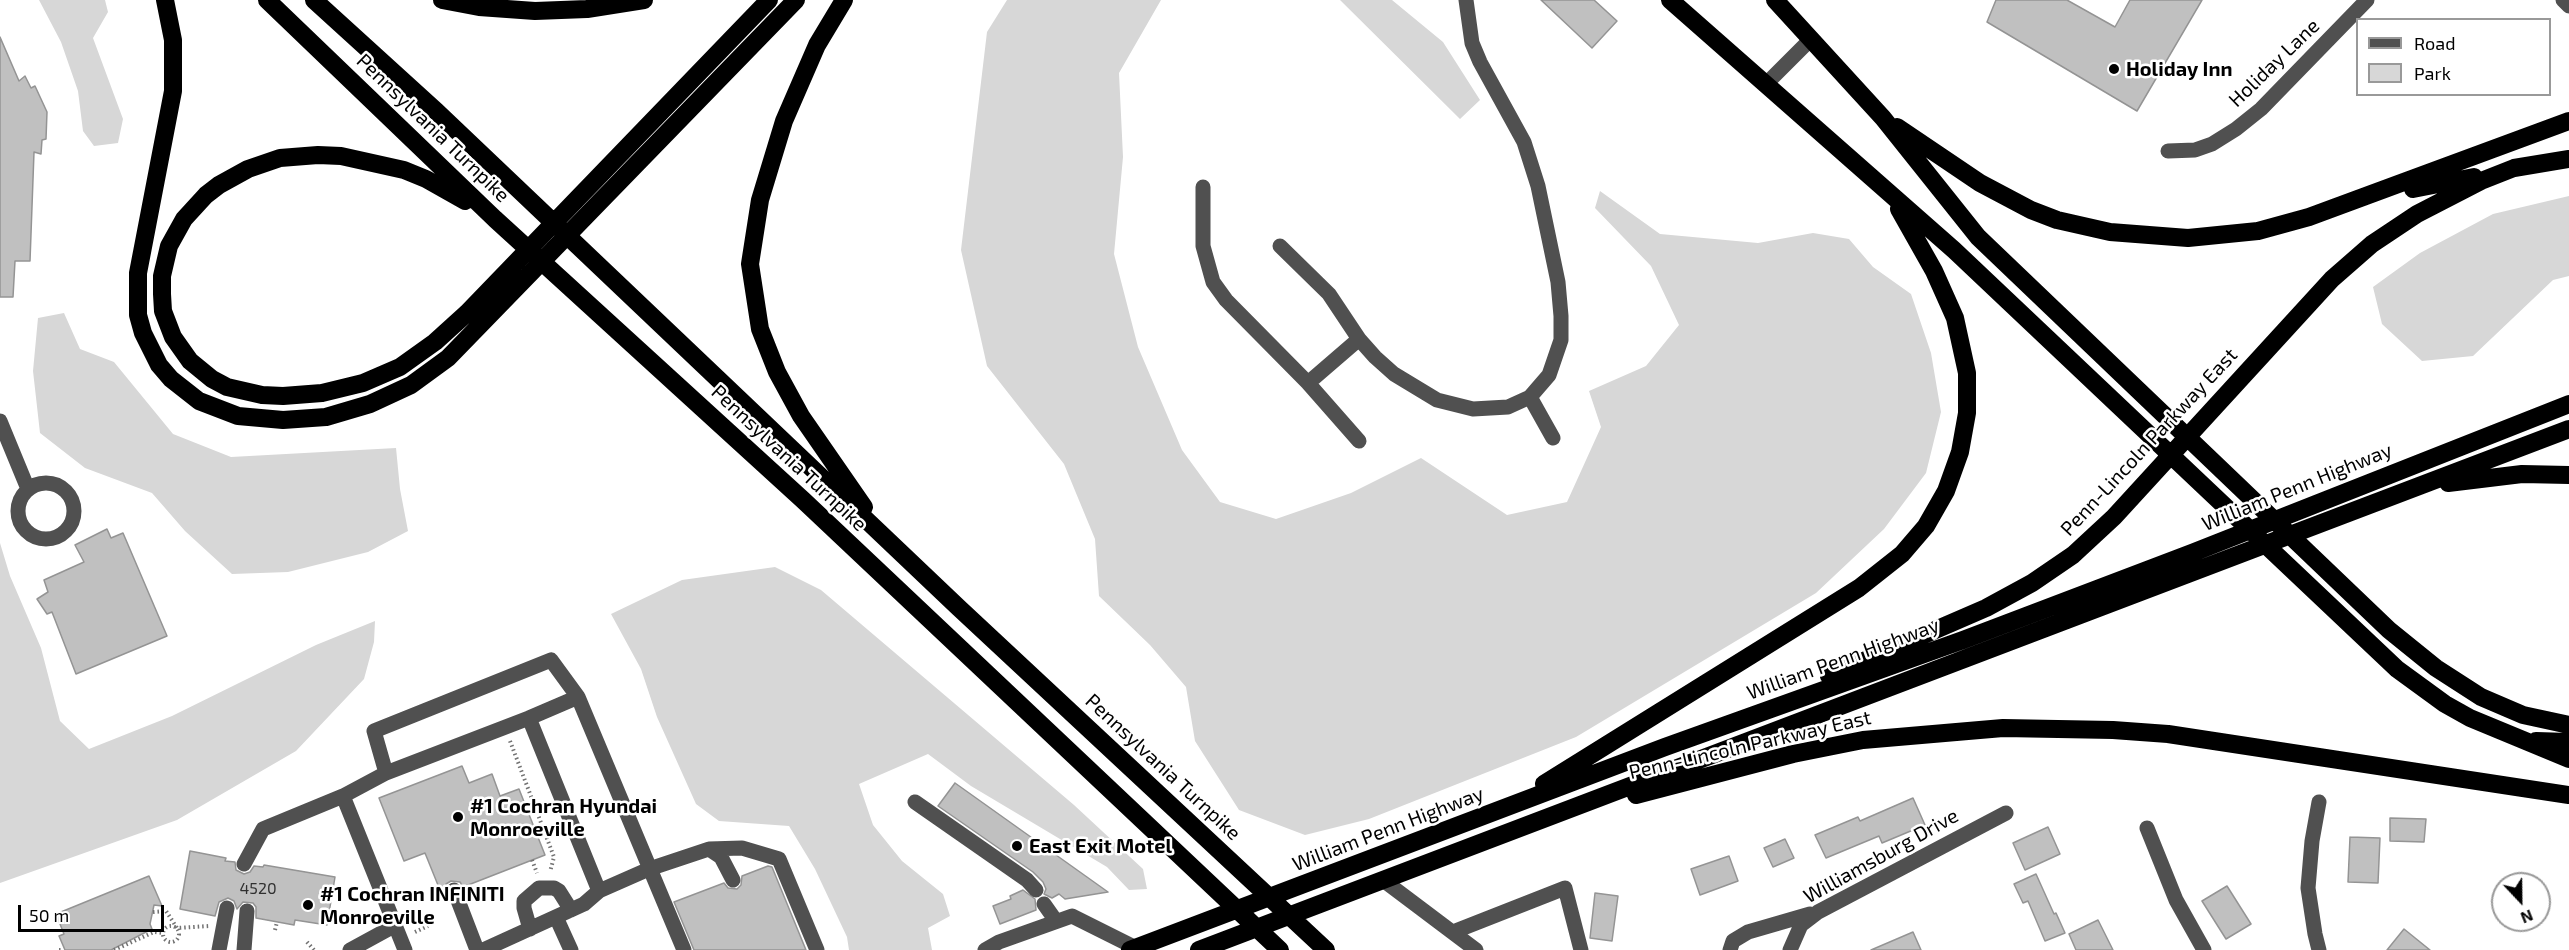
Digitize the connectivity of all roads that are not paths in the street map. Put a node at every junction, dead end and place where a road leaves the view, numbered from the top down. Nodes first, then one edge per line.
1 (165, 0) edge
2 (267, 0) edge
3 (314, 0) edge
4 (442, 0) edge
5 (644, 0) edge
6 (769, 0) edge
7 (796, 0) edge
8 (844, 0) edge
9 (1466, 0) edge
10 (1670, 0) edge
11 (1775, 0) edge
12 (2367, 0) edge
13 (2563, 0) edge
14 (2569, 6) edge
15 (1811, 39) junction
16 (1765, 85) junction
17 (1883, 118) junction
18 (2569, 121) edge
19 (2168, 151) dead end
20 (2569, 159) edge
21 (2514, 168) junction
22 (1203, 187) dead end
23 (1891, 194) junction
24 (2361, 200) junction
25 (495, 219) junction
26 (1280, 246) dead end
27 (1359, 339) junction
28 (1308, 383) junction
29 (1530, 397) junction
30 (2569, 404) edge
31 (0, 421) edge
32 (2569, 429) edge
33 (1553, 438) dead end
34 (1359, 441) dead end
35 (2569, 475) edge
36 (2419, 486) junction
37 (28, 489) dead end
38 (883, 536) junction
39 (578, 697) junction
40 (529, 718) junction
41 (2569, 725) edge
42 (2522, 741) junction
43 (2569, 742) edge
44 (1665, 747) junction
45 (2569, 759) edge
46 (387, 773) junction
47 (2569, 795) edge
48 (343, 796) junction
49 (915, 802) dead end
50 (2319, 802) dead end
51 (1496, 812) junction
52 (2006, 813) dead end
53 (1550, 817) junction
54 (2147, 828) dead end
55 (709, 849) junction
56 (244, 864) dead end
57 (649, 869) junction
58 (733, 880) dead end
59 (1383, 880) junction
60 (454, 890) dead end
61 (599, 891) junction
62 (227, 908) dead end
63 (571, 910) junction
64 (247, 911) dead end
65 (1818, 912) junction
66 (556, 917) junction
67 (1056, 921) junction
68 (394, 926) junction
69 (530, 929) junction
70 (1453, 932) junction
71 (1133, 949) edge
72 (219, 950) edge
73 (244, 950) edge
74 (350, 950) edge
75 (405, 950) edge
76 (477, 950) edge
77 (483, 950) edge
78 (571, 950) edge
79 (684, 950) edge
80 (817, 950) edge
81 (985, 950) edge
82 (1199, 950) edge
83 (1280, 950) edge
84 (1326, 950) edge
85 (1476, 950) edge
86 (1581, 950) edge
87 (1730, 950) edge
88 (1790, 950) edge
89 (2204, 950) edge
90 (2319, 950) edge

1 - 7 highway
2 - 25 highway, Pennsylvania Turnpike
3 - 38 highway, Pennsylvania Turnpike
4 - 5 highway
6 - 25 highway
8 - 38 highway
9 - 29 street
10 - 16 highway
11 - 15 highway
12 - 19 street, Holiday Lane
13 - 14 street
15 - 16 street
15 - 17 highway
16 - 23 highway
17 - 24 highway
17 - 41 highway
18 - 24 highway
20 - 21 highway, Penn-Lincoln Parkway East
21 - 24 highway
21 - 44 highway, Penn-Lincoln Parkway East
22 - 28 street
23 - 42 highway
23 - 51 highway
25 - 83 highway, Pennsylvania Turnpike
26 - 27 street
27 - 28 street
27 - 29 street
28 - 34 street
29 - 33 street
30 - 44 highway, William Penn Highway
31 - 37 street
32 - 36 highway, William Penn Highway
35 - 36 highway
36 - 53 highway, William Penn Highway
38 - 84 highway, Pennsylvania Turnpike
39 - 40 street
39 - 46 street
39 - 57 street
40 - 46 street
40 - 61 street
42 - 43 highway
42 - 45 highway
44 - 51 highway, William Penn Highway
46 - 48 street
47 - 53 highway, Penn-Lincoln Parkway East
48 - 56 street
48 - 68 street
49 - 67 street
50 - 90 street
51 - 71 highway, William Penn Highway
52 - 65 street, Williamsburg Drive
53 - 59 highway, William Penn Highway
54 - 89 street
55 - 57 street
55 - 58 street
55 - 80 street
57 - 61 street
57 - 79 street
59 - 70 street
59 - 82 highway, William Penn Highway
60 - 76 street
61 - 63 street
62 - 72 street
63 - 66 street
63 - 69 street
64 - 73 street
65 - 87 street
65 - 88 street, Williamsburg Drive
66 - 69 street
66 - 78 street
67 - 71 street
67 - 81 street
68 - 74 street
68 - 75 street
69 - 77 street
70 - 85 street
70 - 86 street

